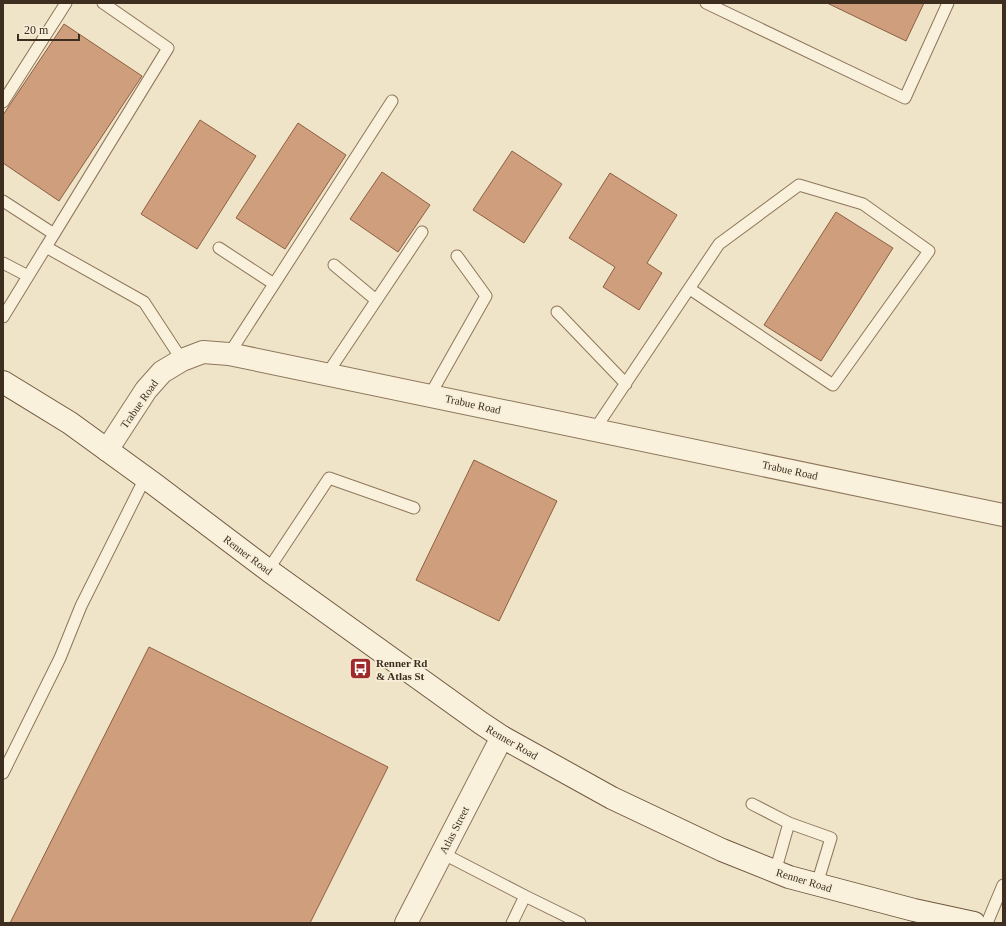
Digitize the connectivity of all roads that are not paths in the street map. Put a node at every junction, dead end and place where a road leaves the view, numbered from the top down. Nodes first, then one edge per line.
1 (66, 3) edge
2 (103, 3) edge
3 (706, 3) edge
4 (948, 3) edge
5 (392, 101) dead end
6 (3, 102) edge
7 (3, 201) edge
8 (422, 232) dead end
9 (54, 234) junction
10 (46, 247) junction
11 (219, 248) dead end
12 (457, 256) dead end
13 (3, 263) edge
14 (334, 265) dead end
15 (28, 276) junction
16 (274, 284) junction
17 (690, 289) junction
18 (376, 300) junction
19 (557, 312) dead end
20 (3, 317) edge
21 (229, 354) junction
22 (182, 360) junction
23 (326, 374) junction
24 (3, 382) edge
25 (626, 384) junction
26 (430, 395) junction
27 (595, 429) junction
28 (108, 450) junction
29 (145, 478) junction
30 (414, 508) dead end
31 (1003, 515) edge
32 (268, 570) junction
33 (502, 737) junction
34 (3, 773) edge
35 (752, 804) dead end
36 (789, 823) junction
37 (442, 853) junction
38 (775, 872) junction
39 (817, 884) junction
40 (1003, 884) edge
41 (526, 896) junction
42 (406, 923) edge
43 (512, 923) edge
44 (580, 923) edge
45 (974, 923) edge
46 (987, 923) edge

1 - 6 lane
2 - 9 lane
3 - 4 lane
5 - 16 lane
7 - 9 lane
8 - 18 lane
9 - 10 lane
10 - 15 lane
10 - 22 lane
11 - 16 lane
12 - 26 lane
13 - 15 lane
14 - 18 lane
15 - 20 lane
16 - 21 lane
17 - 17 lane
17 - 25 lane
18 - 23 lane
19 - 25 lane
21 - 22 street, Trabue Road
21 - 23 street, Trabue Road
22 - 28 street, Trabue Road
23 - 26 street, Trabue Road
24 - 28 street
25 - 27 lane
26 - 27 street, Trabue Road
27 - 31 street, Trabue Road
28 - 29 street, Renner Road
29 - 32 street, Renner Road
29 - 34 lane
30 - 32 lane
32 - 33 street, Renner Road
33 - 37 street, Atlas Street
33 - 38 street, Renner Road
35 - 36 lane
36 - 38 lane
36 - 39 lane
37 - 41 lane
37 - 42 street, Atlas Street
38 - 39 street, Renner Road
39 - 45 street, Renner Road
40 - 46 lane
41 - 43 lane
41 - 44 lane

